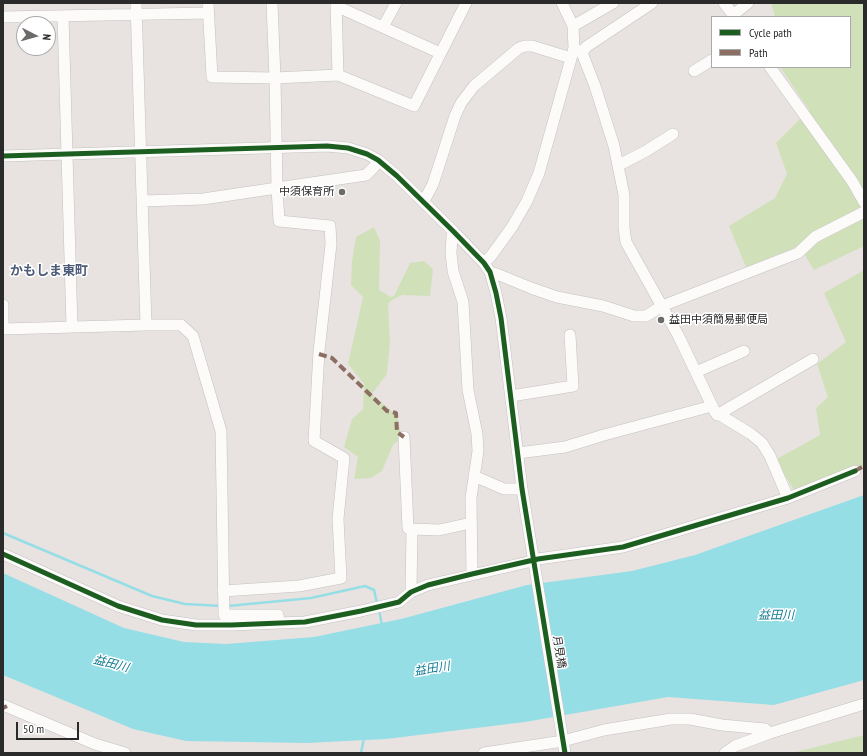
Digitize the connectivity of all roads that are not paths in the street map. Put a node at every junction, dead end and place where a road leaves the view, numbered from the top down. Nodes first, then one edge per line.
1 (136, 3) edge
2 (272, 3) edge
3 (396, 3) edge
4 (466, 3) edge
5 (562, 3) edge
6 (613, 3) edge
7 (652, 3) edge
8 (724, 3) edge
9 (748, 3) edge
10 (336, 4) edge
11 (208, 8) edge
12 (136, 14) junction
13 (63, 16) junction
14 (734, 16) edge
15 (3, 17) edge
16 (573, 26) junction
17 (383, 27) junction
18 (440, 53) junction
19 (576, 53) junction
20 (711, 61) edge
21 (771, 68) edge
22 (694, 71) dead end
23 (338, 75) junction
24 (275, 78) junction
25 (673, 134) dead end
26 (276, 148) junction
27 (141, 152) junction
28 (67, 154) junction
29 (3, 156) edge
30 (378, 160) junction
31 (619, 165) junction
32 (277, 188) junction
33 (142, 201) junction
34 (424, 201) junction
35 (864, 202) edge
36 (864, 212) edge
37 (454, 232) junction
38 (487, 268) junction
39 (3, 305) edge
40 (662, 306) junction
41 (146, 325) junction
42 (72, 327) junction
43 (3, 329) edge
44 (570, 335) dead end
45 (744, 351) dead end
46 (813, 359) dead end
47 (696, 372) junction
48 (511, 396) junction
49 (715, 411) junction
50 (404, 437) dead end
51 (518, 453) junction
52 (855, 471) dead end
53 (474, 476) junction
54 (522, 489) junction
55 (788, 498) junction
56 (471, 523) junction
57 (412, 529) junction
58 (3, 554) edge
59 (472, 574) junction
60 (223, 591) junction
61 (411, 592) junction
62 (279, 623) junction
63 (864, 704) edge
64 (3, 705) edge
65 (770, 733) junction
66 (562, 738) junction
67 (125, 753) edge
68 (484, 753) edge
69 (564, 753) edge
70 (725, 753) edge

1 - 12 street
2 - 24 street
3 - 17 street
4 - 18 street
5 - 16 street
6 - 16 street
7 - 19 street
8 - 14 street
9 - 14 street
10 - 17 street
10 - 23 street
11 - 12 street
11 - 24 street
12 - 13 street
12 - 27 street
13 - 15 street
13 - 28 street
16 - 19 street
17 - 18 street
18 - 23 street
19 - 31 street
19 - 34 street
19 - 38 street
20 - 22 street
21 - 35 street
23 - 24 street
24 - 26 street
25 - 31 street
26 - 27 street
26 - 30 street
26 - 32 street
27 - 28 street
27 - 33 street
28 - 29 street
28 - 42 street
30 - 32 street
30 - 34 street
31 - 40 street
32 - 33 street
32 - 60 street
33 - 41 street
34 - 37 street
36 - 40 street
37 - 38 street
37 - 53 street
38 - 40 street
38 - 48 street, 月見橋
39 - 43 street
40 - 47 street
41 - 42 street
41 - 60 street
42 - 43 street
44 - 48 street
45 - 47 street
46 - 49 street
47 - 49 street
48 - 51 street, 月見橋
49 - 51 street
49 - 55 street
50 - 57 street
51 - 54 street, 月見橋
52 - 55 street
53 - 54 street
53 - 56 street
54 - 66 street, 月見橋
55 - 59 street
56 - 57 street
56 - 59 street
57 - 61 street
58 - 62 street
59 - 61 street
60 - 62 street
61 - 62 street
63 - 65 street
64 - 67 street
65 - 66 street
65 - 70 street
66 - 68 street
66 - 69 street, 月見橋

